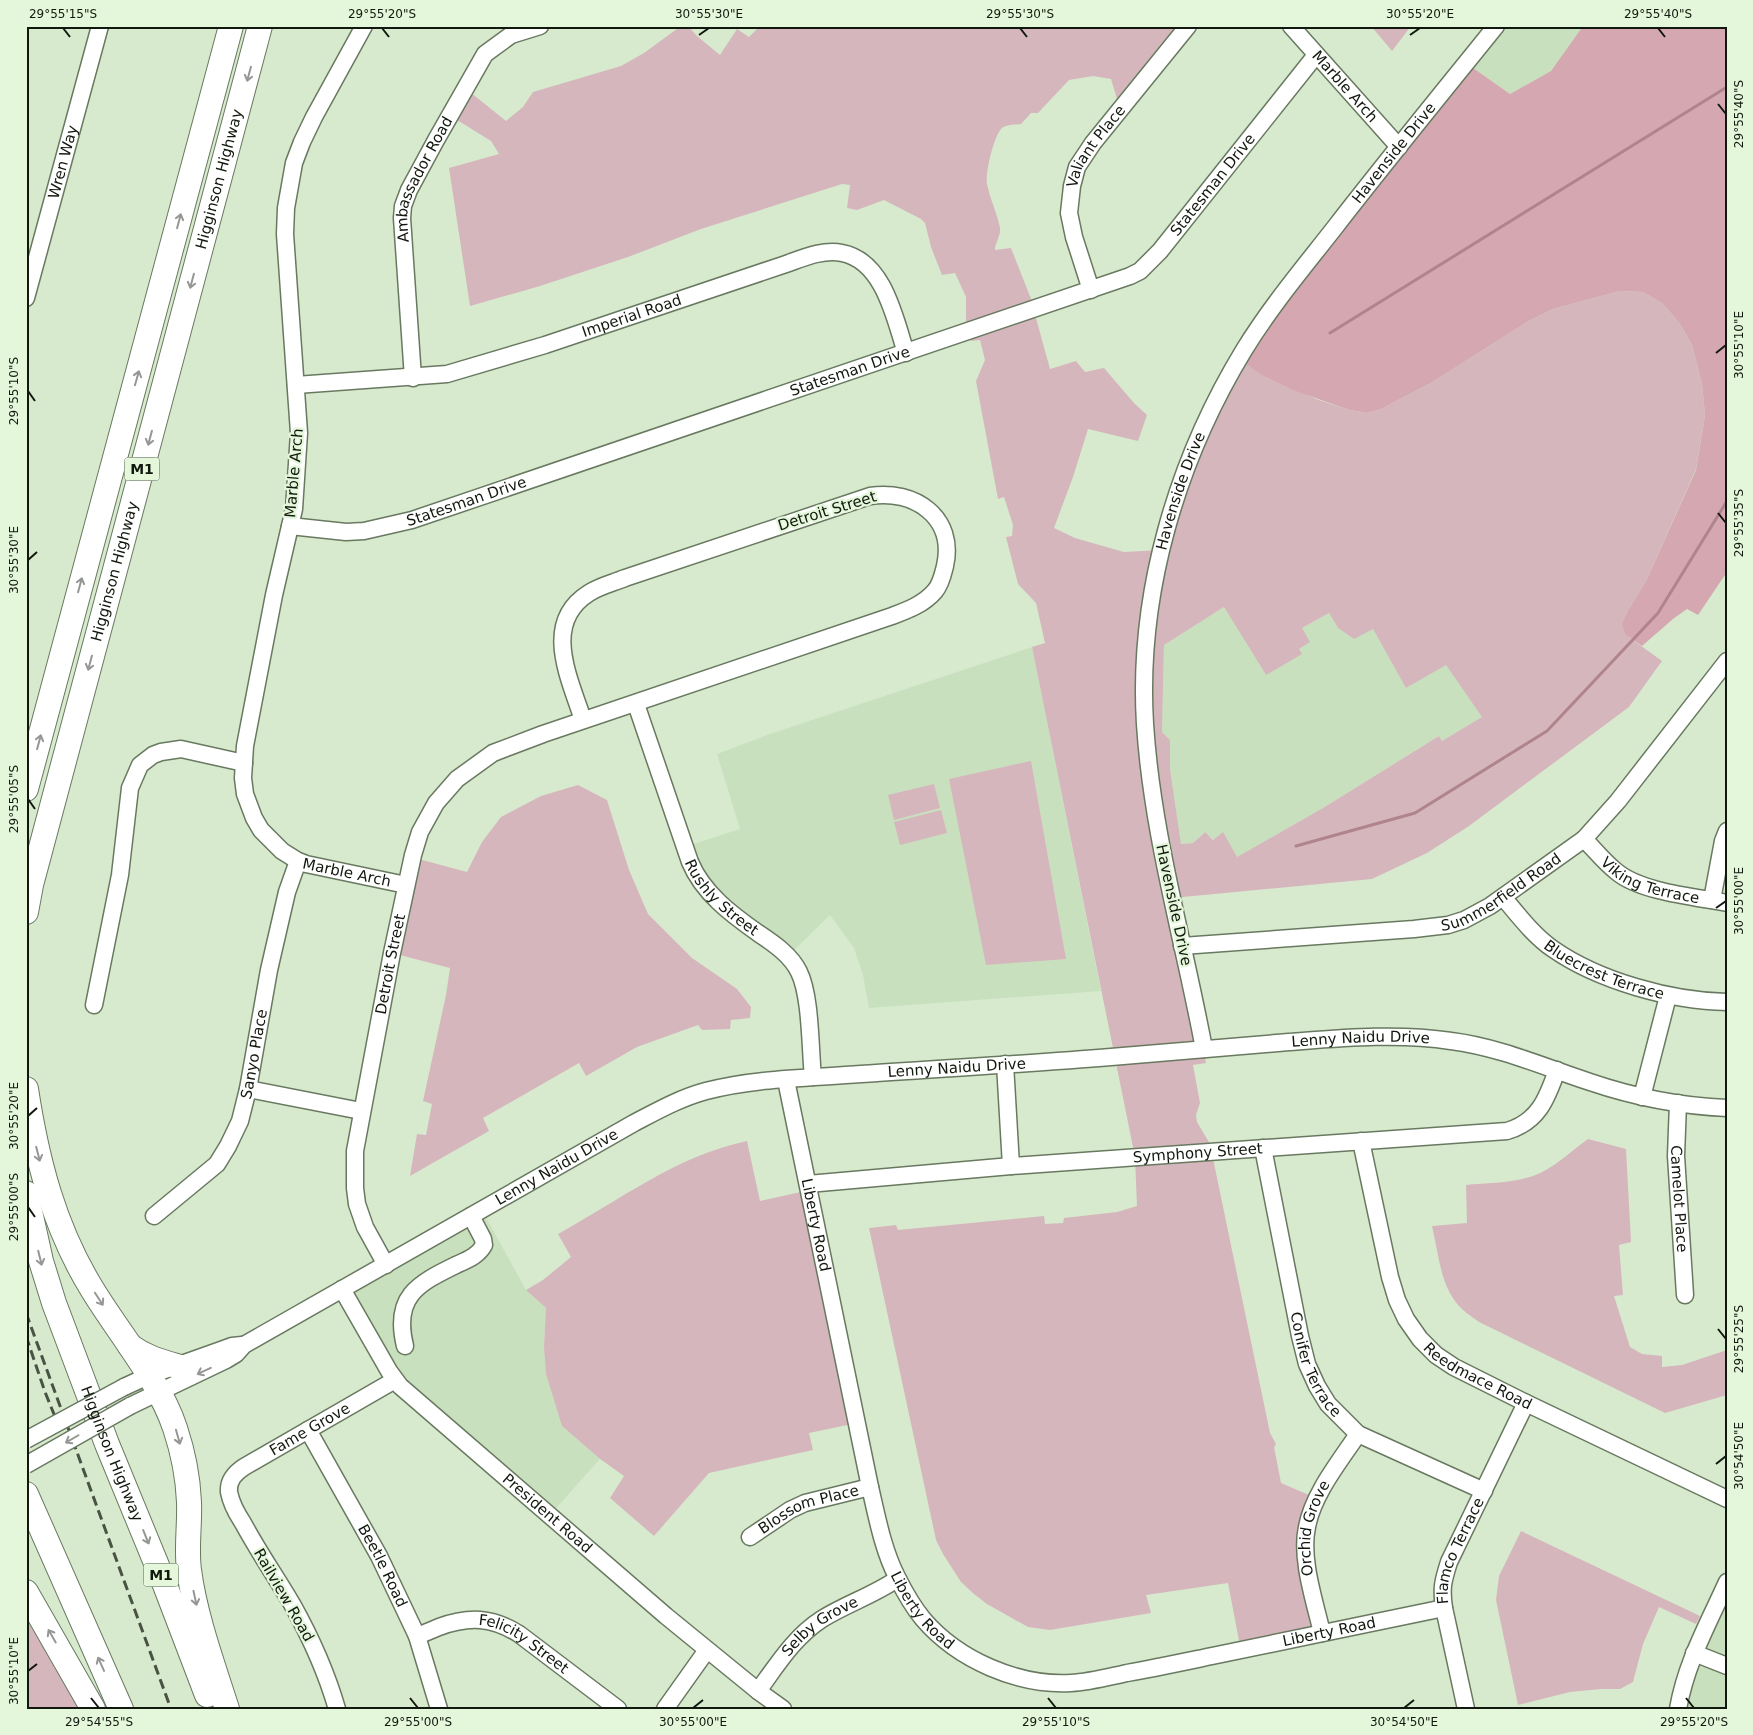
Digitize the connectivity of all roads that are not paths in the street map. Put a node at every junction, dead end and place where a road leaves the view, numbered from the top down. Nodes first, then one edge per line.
1 (100, 26) edge
2 (231, 26) edge
3 (260, 26) edge
4 (364, 26) edge
5 (540, 26) edge
6 (1188, 26) edge
7 (1291, 26) edge
8 (1496, 26) edge
9 (1316, 55) junction
10 (1399, 146) junction
11 (1091, 290) junction
12 (26, 298) edge
13 (906, 353) junction
14 (413, 378) junction
15 (296, 386) junction
16 (290, 526) junction
17 (1727, 661) edge
18 (636, 704) junction
19 (583, 720) junction
20 (244, 763) junction
21 (26, 789) edge
22 (1727, 832) edge
23 (1584, 839) junction
24 (298, 860) junction
25 (406, 885) junction
26 (1503, 897) junction
27 (1719, 901) edge
28 (26, 912) edge
29 (1182, 946) junction
30 (1668, 996) junction
31 (1727, 1002) edge
32 (94, 1005) dead end
33 (1204, 1049) junction
34 (1004, 1064) junction
35 (1557, 1070) junction
36 (813, 1077) junction
37 (786, 1080) junction
38 (26, 1089) edge
39 (248, 1089) junction
40 (1642, 1097) junction
41 (1678, 1104) junction
42 (1727, 1108) edge
43 (361, 1111) junction
44 (1361, 1141) junction
45 (1263, 1148) junction
46 (1011, 1166) junction
47 (808, 1184) junction
48 (26, 1193) edge
49 (154, 1216) dead end
50 (471, 1216) junction
51 (386, 1265) junction
52 (342, 1290) junction
53 (1685, 1295) dead end
54 (128, 1345) junction
55 (244, 1345) junction
56 (405, 1346) dead end
57 (177, 1366) junction
58 (395, 1380) junction
59 (153, 1384) junction
60 (1526, 1403) junction
61 (308, 1430) junction
62 (1358, 1434) junction
63 (26, 1440) edge
64 (26, 1465) edge
65 (230, 1483) joint
66 (870, 1487) junction
67 (1484, 1491) junction
68 (26, 1494) edge
69 (1727, 1499) edge
70 (750, 1537) dead end
71 (897, 1578) junction
72 (1727, 1582) edge
73 (26, 1592) edge
74 (1444, 1608) junction
75 (1322, 1633) junction
76 (417, 1636) junction
77 (707, 1650) junction
78 (1694, 1653) junction
79 (1727, 1666) edge
80 (758, 1691) junction
81 (93, 1709) edge
82 (121, 1709) edge
83 (212, 1709) edge
84 (227, 1709) edge
85 (337, 1709) edge
86 (439, 1709) edge
87 (618, 1709) edge
88 (664, 1709) edge
89 (783, 1709) edge
90 (1466, 1709) edge
91 (1678, 1709) edge

1 - 12 street, Wren Way
21 -> 2 highway, Higginson Highway / M1
3 -> 28 highway, Higginson Highway / M1
4 - 15 street, Marble Arch
5 - 14 street, Ambassador Road
6 - 11 street, Valiant Place
7 - 9 street, Marble Arch
8 - 10 street, Havenside Drive
9 - 10 street, Marble Arch
9 - 11 street, Statesman Drive
10 - 29 street, Havenside Drive
11 - 13 street, Statesman Drive
13 - 14 street, Imperial Road
13 - 16 street, Statesman Drive
14 - 15 street, Imperial Road
15 - 16 street, Marble Arch
16 - 20 street, Marble Arch
17 - 23 street, Summerfield Road
18 - 19 street, Detroit Street
18 - 19 street, Detroit Street
18 - 36 street, Rushly Street
19 - 25 street, Detroit Street
20 - 24 street, Marble Arch
20 - 32 street
22 - 27 street
23 - 26 street, Summerfield Road
23 - 27 street, Viking Terrace
24 - 25 street, Marble Arch
24 - 39 street, Sanyo Place
25 - 43 street, Detroit Street
26 - 29 street, Summerfield Road
26 - 30 street, Bluecrest Terrace
29 - 33 street, Havenside Drive
30 - 31 street, Bluecrest Terrace
30 - 40 street
33 - 34 street, Lenny Naidu Drive
33 - 35 street, Lenny Naidu Drive
34 - 36 street, Lenny Naidu Drive
34 - 46 street
35 - 40 street, Lenny Naidu Drive
35 - 44 street, Symphony Street
36 - 37 street, Lenny Naidu Drive
37 - 47 street, Liberty Road
37 - 50 street, Lenny Naidu Drive
38 -> 54 highway
39 - 43 street
39 - 49 street, Sanyo Place
40 - 41 street, Lenny Naidu Drive
41 - 42 street, Lenny Naidu Drive
41 - 53 street, Camelot Place
43 - 51 street, Detroit Street
44 - 45 street, Symphony Street
44 - 60 street, Reedmace Road
45 - 46 street, Symphony Street
45 - 62 street, Conifer Terrace
46 - 47 street, Symphony Street
47 - 66 street, Liberty Road
48 -> 83 highway, Higginson Highway / M1
50 - 51 street, Lenny Naidu Drive
50 - 56 street
51 - 52 street, Lenny Naidu Drive
52 - 55 street, Lenny Naidu Drive
52 - 58 street, President Road
54 - 57 highway
54 - 59 highway
55 - 57 street, Lenny Naidu Drive
55 -> 59 street, Lenny Naidu Drive
57 - 59 street, Lenny Naidu Drive
58 - 61 street, Fame Grove
58 - 77 street, President Road
59 - 63 street, Lenny Naidu Drive, bridge
59 -> 64 street, Lenny Naidu Drive, bridge
59 -> 84 highway
60 - 67 street, Flamco Terrace
60 - 69 street, Reedmace Road
61 - 65 street, Fame Grove
61 - 76 street, Beetle Road
62 - 67 street, Conifer Terrace
62 - 75 street, Orchid Grove
65 - 85 street, Railview Road
66 - 70 street, Blossom Place
66 - 71 street, Liberty Road
67 - 74 street, Flamco Terrace
82 -> 68 highway
71 - 75 street, Liberty Road
71 - 80 street, Selby Grove
72 - 78 street
81 -> 73 highway
74 - 75 street, Liberty Road
74 - 90 street, Flamco Terrace
76 - 86 street, Beetle Road
76 - 87 street, Felicity Street
77 - 80 street, President Road
77 - 88 street
78 - 79 street
78 - 91 street
80 - 89 street, President Road

